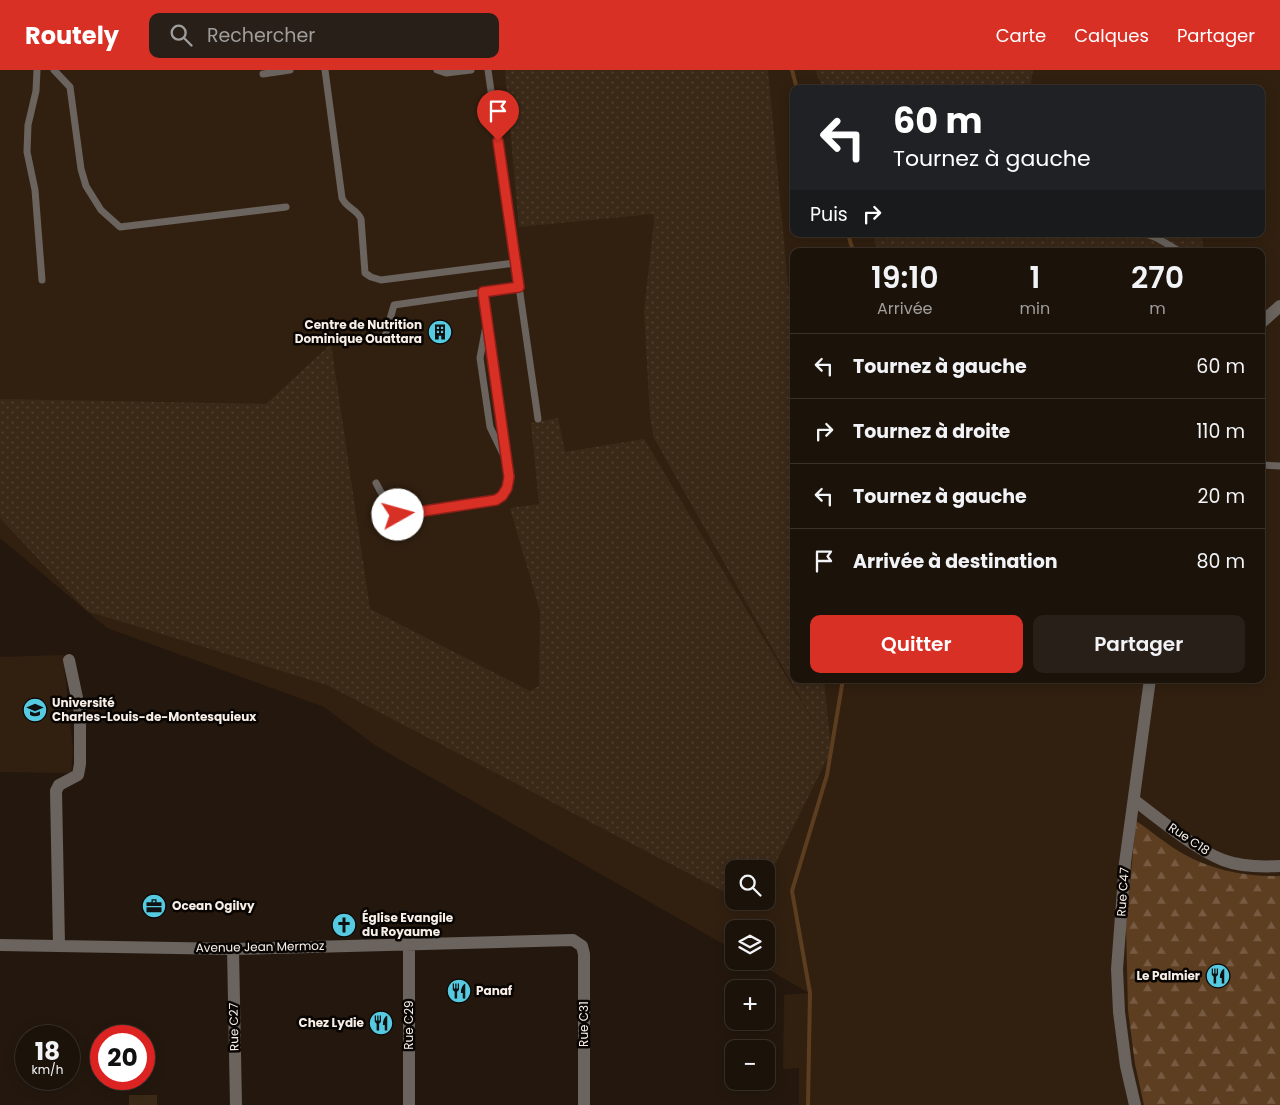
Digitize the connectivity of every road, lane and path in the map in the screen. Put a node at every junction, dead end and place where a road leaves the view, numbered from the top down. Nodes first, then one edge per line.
1 (37, 70) edge
2 (54, 70) edge
3 (290, 70) edge
4 (324, 70) edge
5 (437, 70) edge
6 (471, 70) edge
7 (488, 70) edge
8 (263, 74) dead end
9 (286, 207) dead end
10 (1154, 237) edge
11 (1174, 248) edge
12 (515, 263) junction
13 (42, 280) dead end
14 (519, 287) junction
15 (483, 292) junction
16 (1280, 306) edge
17 (1265, 316) edge
18 (487, 321) junction
19 (384, 340) dead end
20 (538, 419) dead end
21 (507, 464) junction
22 (1265, 465) edge
23 (1280, 466) edge
24 (376, 483) dead end
25 (69, 660) dead end
26 (1149, 683) edge
27 (1134, 800) junction
28 (1280, 866) edge
29 (580, 944) joint
30 (0, 945) edge
31 (59, 945) junction
32 (408, 946) junction
33 (233, 949) junction
34 (1132, 1104) edge
35 (236, 1105) edge
36 (409, 1105) edge
37 (584, 1105) edge

1 - 13 lane
2 - 9 lane
3 - 8 lane
4 - 12 lane
5 - 6 lane
7 - 12 lane
10 - 11 lane
12 - 14 lane
14 - 15 lane
14 - 20 lane
15 - 18 lane
15 - 19 lane
16 - 17 street
18 - 21 lane
18 - 21 lane
21 - 24 lane
22 - 23 lane
25 - 31 street
26 - 27 street, Rue C47
27 - 28 street, Rue C18
27 - 34 street, Rue C47
29 - 32 street, Avenue Jean Mermoz
29 - 37 street, Rue C31
30 - 31 street, Avenue Jean Mermoz
31 - 33 street, Avenue Jean Mermoz
32 - 33 street, Avenue Jean Mermoz
32 - 36 street, Rue C29
33 - 35 street, Rue C27

